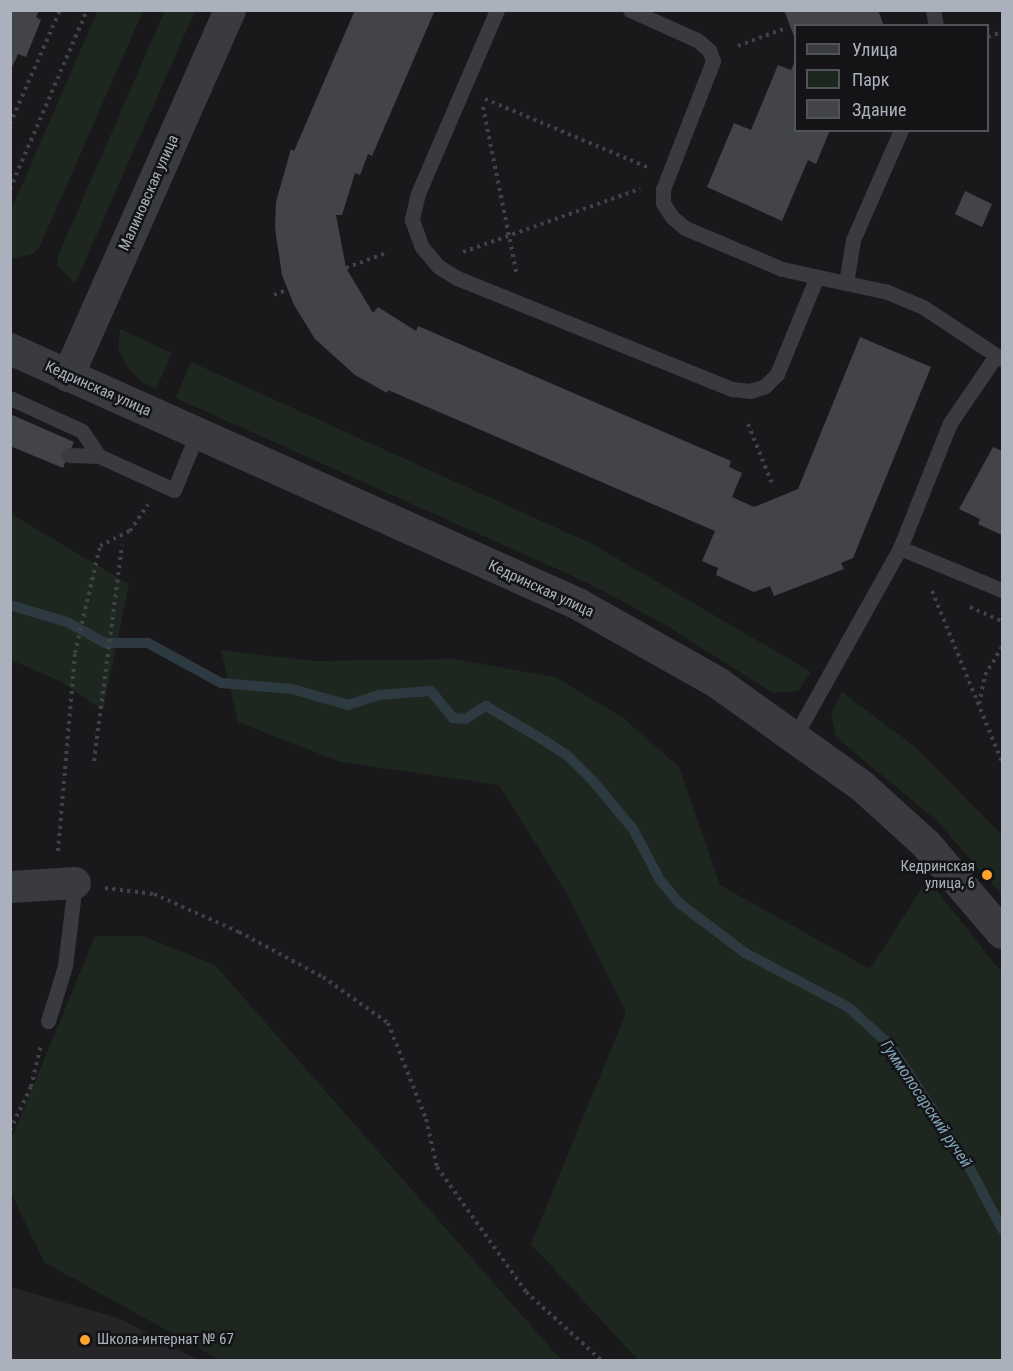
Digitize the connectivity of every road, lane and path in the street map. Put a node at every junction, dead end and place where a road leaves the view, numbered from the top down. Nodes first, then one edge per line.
1 (60, 10) edge
2 (87, 10) edge
3 (230, 10) edge
4 (497, 10) edge
5 (630, 10) edge
6 (783, 29) dead end
7 (738, 46) dead end
8 (10, 124) edge
9 (900, 132) edge
10 (665, 183) junction
11 (10, 189) edge
12 (509, 235) junction
13 (386, 253) dead end
14 (439, 267) junction
15 (346, 268) dead end
16 (816, 279) junction
17 (846, 283) junction
18 (287, 290) dead end
19 (274, 295) dead end
20 (520, 304) junction
21 (10, 349) edge
22 (999, 358) edge
23 (68, 376) junction
24 (10, 398) edge
25 (748, 424) dead end
26 (197, 434) junction
27 (69, 455) dead end
28 (99, 456) junction
29 (161, 484) junction
30 (772, 486) dead end
31 (122, 545) dead end
32 (900, 548) junction
33 (1002, 590) edge
34 (941, 594) dead end
35 (962, 603) dead end
36 (1002, 621) edge
37 (1002, 647) edge
38 (979, 705) junction
39 (795, 736) junction
40 (94, 761) dead end
41 (1002, 762) edge
42 (65, 884) junction
43 (10, 886) edge
44 (1002, 933) edge
45 (48, 1021) joint
46 (10, 1130) edge
47 (601, 1360) edge

1 - 8 path
2 - 11 path
3 - 23 street, Малиновская улица
4 - 14 lane
5 - 10 lane
6 - 7 path
9 - 17 lane
10 - 12 path
10 - 12 path
10 - 16 lane
12 - 14 path
12 - 20 path
13 - 15 path
14 - 20 lane
16 - 17 lane
16 - 20 lane
17 - 22 lane
18 - 19 path
21 - 23 street, Кедринская улица
22 - 32 lane
23 - 26 street, Кедринская улица
24 - 28 lane
25 - 30 path
26 - 29 lane
26 - 39 street, Кедринская улица
27 - 28 lane
28 - 29 lane
29 - 42 path
31 - 40 path
32 - 33 lane
32 - 39 lane
34 - 38 path
35 - 36 path
37 - 38 path
38 - 41 path
39 - 44 street, Кедринская улица
42 - 43 street
42 - 45 lane
42 - 47 path
45 - 46 path

